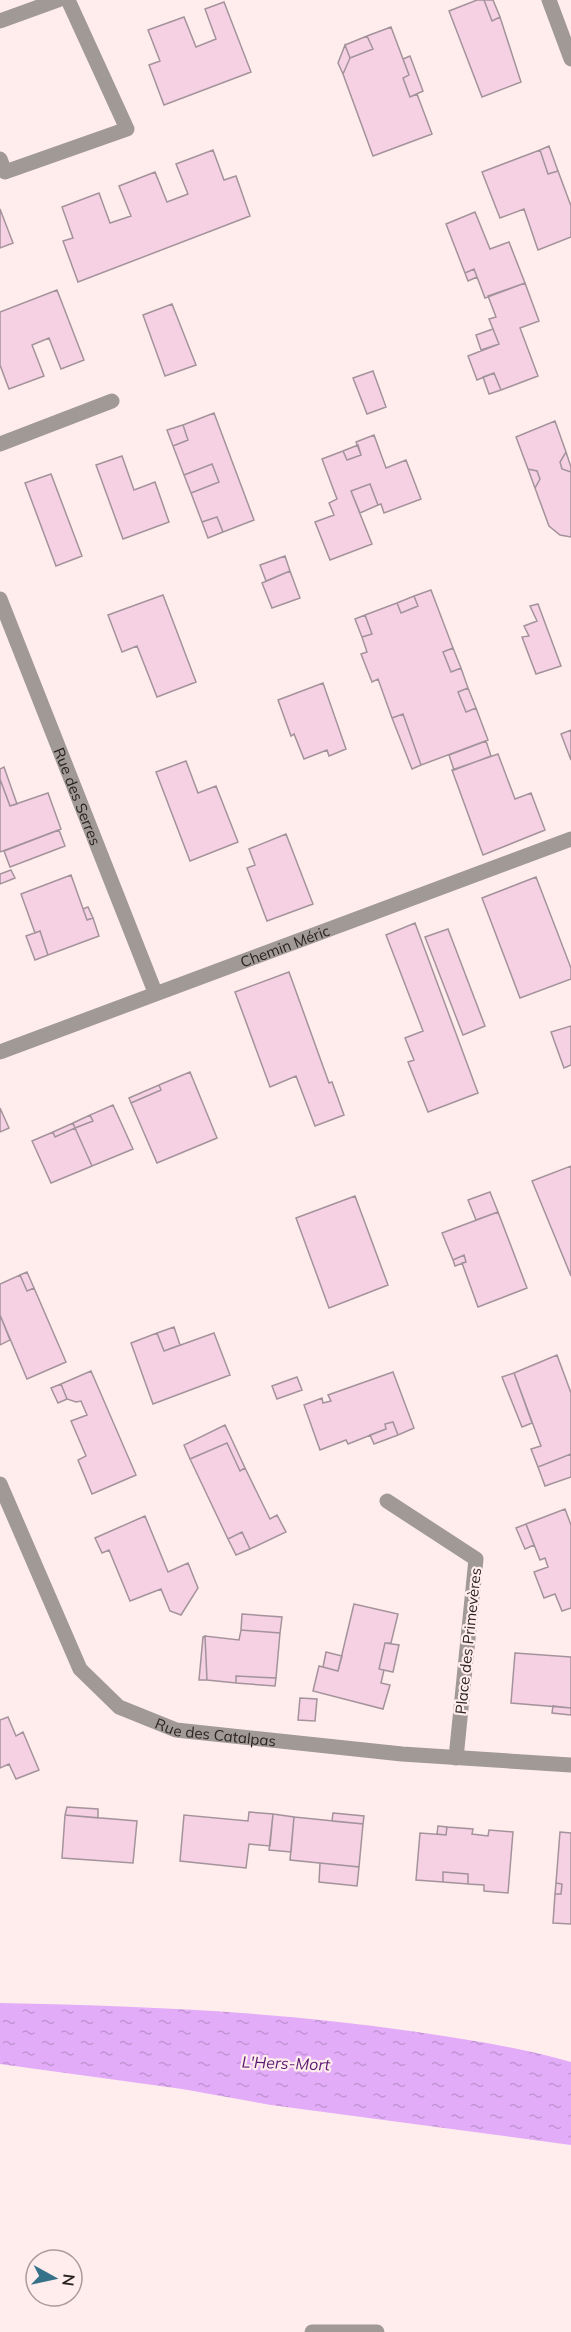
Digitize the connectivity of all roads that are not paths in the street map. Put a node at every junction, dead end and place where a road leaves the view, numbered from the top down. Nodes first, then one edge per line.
1 (58, 0) edge
2 (68, 0) edge
3 (549, 0) edge
4 (0, 21) edge
5 (571, 59) edge
6 (0, 159) edge
7 (112, 401) dead end
8 (0, 444) edge
9 (0, 599) edge
10 (571, 839) edge
11 (155, 992) junction
12 (0, 1052) edge
13 (0, 1484) edge
14 (387, 1501) dead end
15 (456, 1758) junction
16 (571, 1765) edge
17 (312, 2332) edge
18 (378, 2332) edge

1 - 4 street
2 - 6 street
3 - 5 street
7 - 8 street
9 - 11 street, Rue des Serres
10 - 11 street, Chemin Méric
11 - 12 street, Chemin Méric
13 - 15 street, Rue des Catalpas
14 - 15 street, Place des Primevères
15 - 16 street, Rue des Catalpas
17 - 18 street

